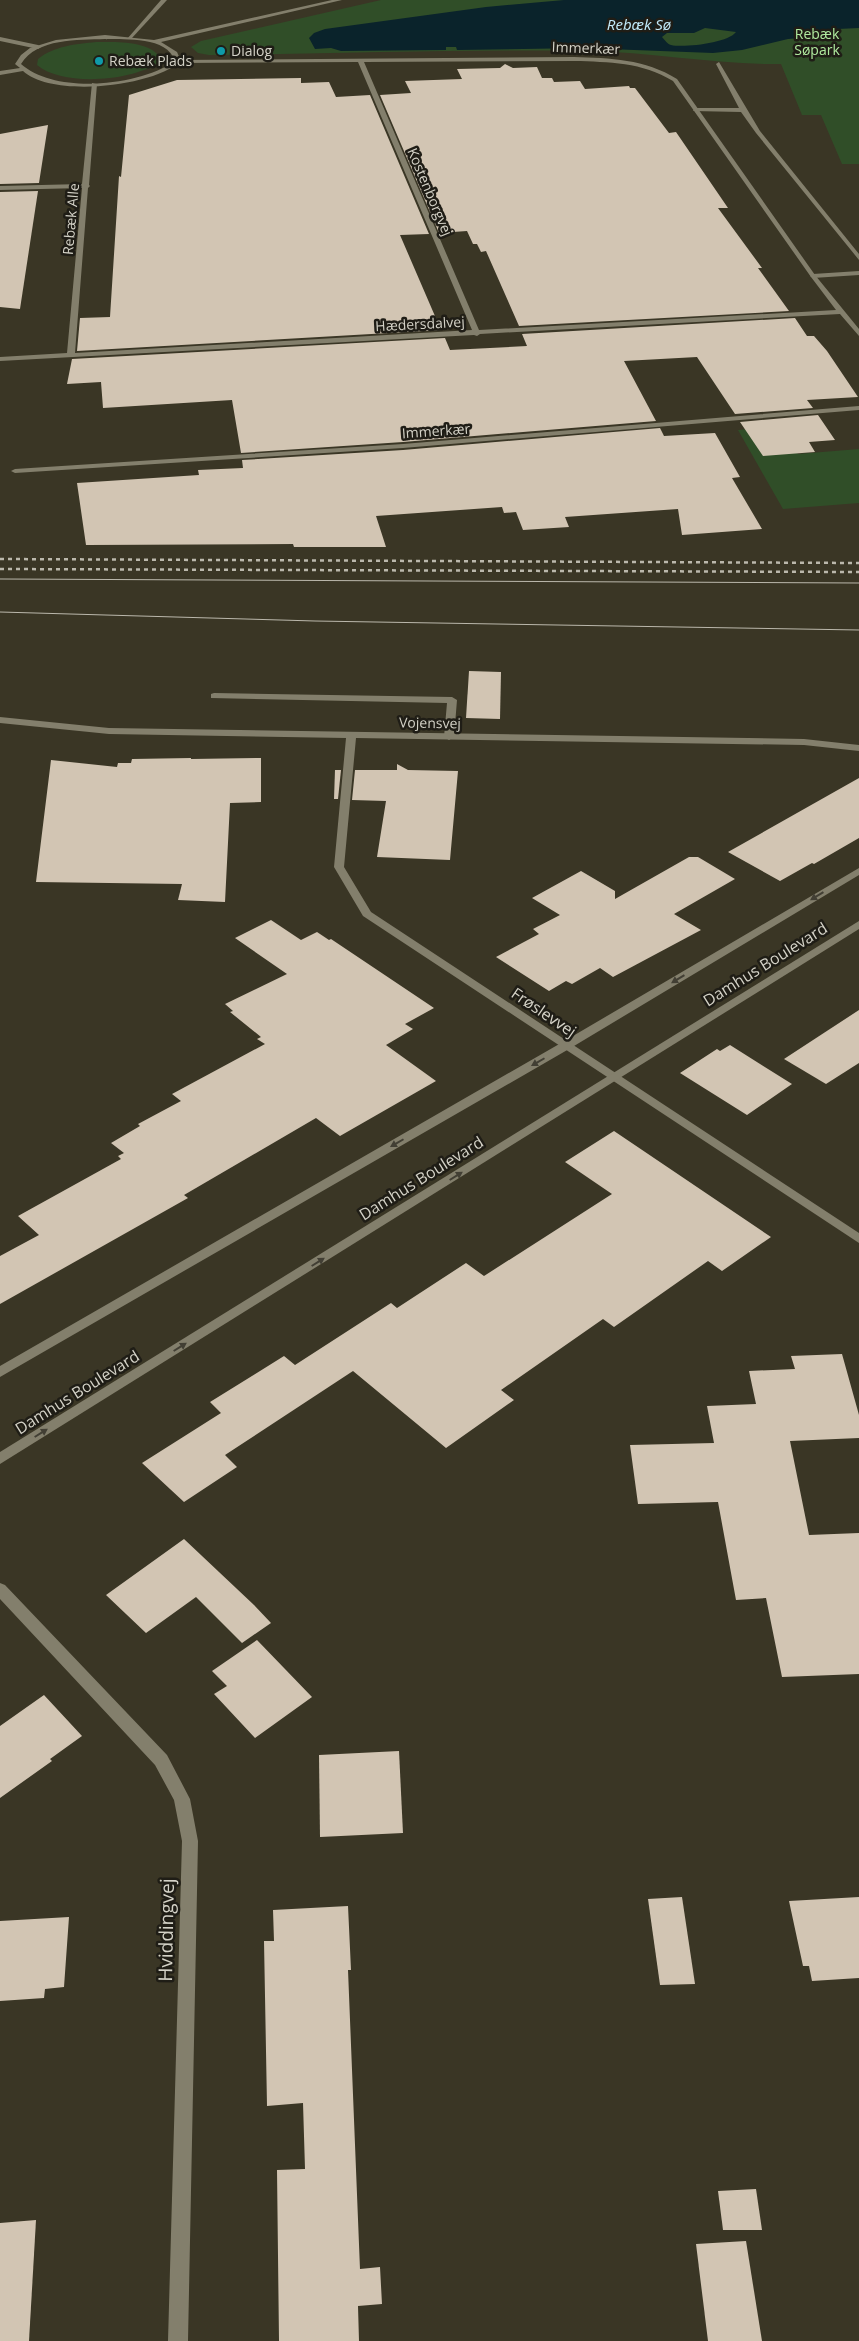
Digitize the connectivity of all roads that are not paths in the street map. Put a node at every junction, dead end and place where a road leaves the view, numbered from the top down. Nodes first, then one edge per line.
1 (164, 0) edge
2 (339, 0) edge
3 (129, 38) junction
4 (0, 39) edge
5 (154, 42) junction
6 (38, 47) junction
7 (360, 60) junction
8 (178, 61) junction
9 (719, 64) dead end
10 (21, 70) junction
11 (0, 73) edge
12 (94, 84) junction
13 (695, 110) junction
14 (743, 110) junction
15 (87, 186) junction
16 (0, 188) edge
17 (859, 258) edge
18 (859, 273) edge
19 (813, 276) junction
20 (841, 312) junction
21 (858, 332) edge
22 (477, 334) junction
23 (71, 355) junction
24 (0, 359) edge
25 (859, 408) edge
26 (15, 471) dead end
27 (214, 696) dead end
28 (0, 720) edge
29 (351, 735) junction
30 (448, 737) junction
31 (859, 748) edge
32 (859, 870) edge
33 (859, 924) edge
34 (565, 1046) junction
35 (613, 1078) junction
36 (859, 1239) edge
37 (0, 1372) edge
38 (0, 1458) edge
39 (0, 1589) edge
40 (178, 2341) edge

1 - 3 street
2 - 5 street
3 - 5 street
3 - 6 street
4 - 6 street
5 - 8 street
6 - 10 street
7 - 8 street, Immerkær
7 - 13 street, Immerkær
7 - 22 street, Kostenborgvej
8 - 12 street
9 - 14 street
10 - 11 street
10 - 12 street
12 - 15 street, Rebæk Alle
13 - 14 street
13 - 19 street, Immerkær
14 - 17 street
15 - 16 street
15 - 23 street, Rebæk Alle
18 - 19 street
19 - 20 street, Immerkær
20 - 21 street, Immerkær
20 - 22 street, Hædersdalvej
22 - 23 street, Hædersdalvej
23 - 24 street, Hædersdalvej
25 - 26 street, Immerkær
27 - 30 street
28 - 29 street, Vojensvej
29 - 30 street, Vojensvej
29 - 34 street, Frøslevvej
30 - 31 street, Vojensvej
32 -> 34 street, Damhus Boulevard
33 - 35 street, Damhus Boulevard
34 - 35 street, Frøslevvej
34 -> 37 street, Damhus Boulevard
35 - 36 street, Frøslevvej
38 -> 35 street, Damhus Boulevard
39 - 40 street, Hviddingvej

